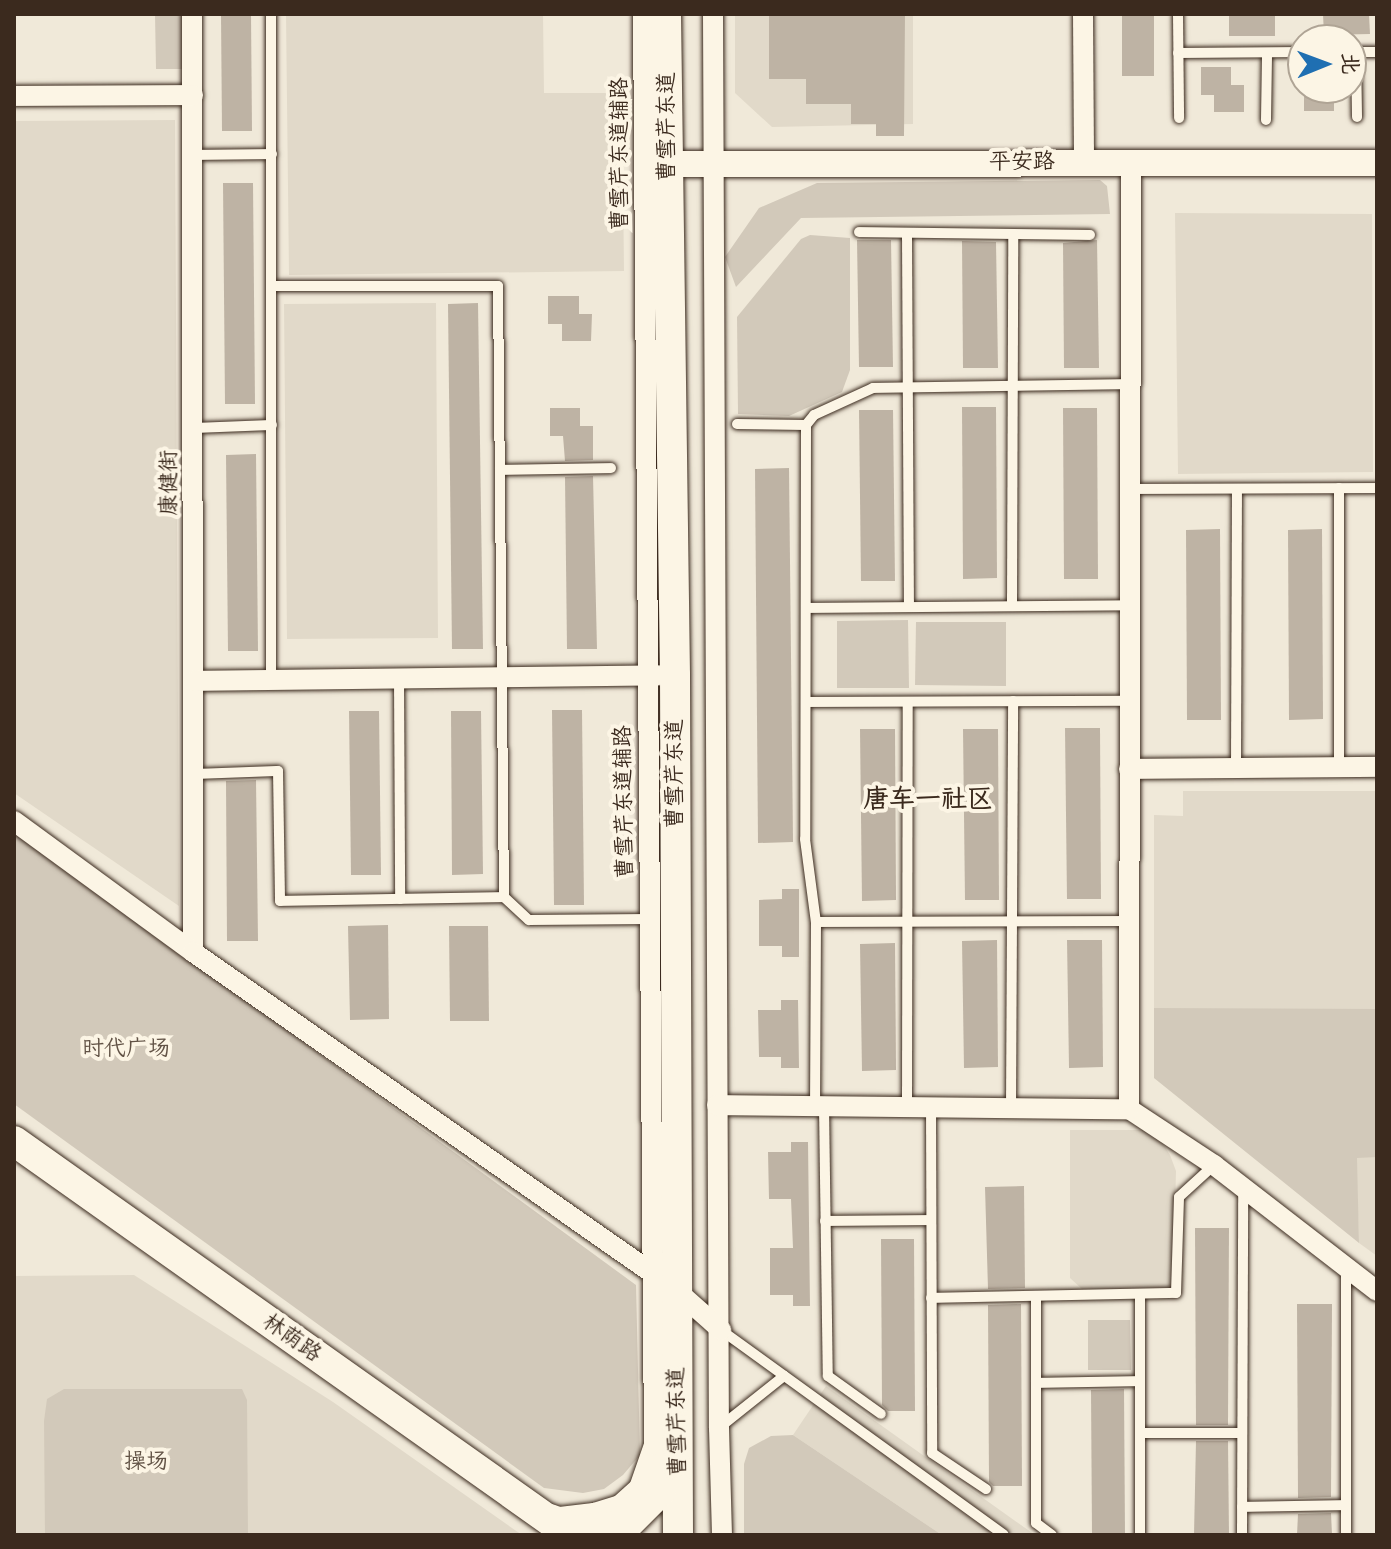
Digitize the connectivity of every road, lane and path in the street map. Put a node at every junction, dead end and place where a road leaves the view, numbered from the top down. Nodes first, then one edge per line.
1 (192, 14) edge
2 (271, 14) edge
3 (643, 14) edge
4 (666, 14) edge
5 (687, 14) edge
6 (713, 14) edge
7 (1083, 14) edge
8 (1178, 14) edge
9 (1287, 52) edge
10 (1178, 53) junction
11 (1267, 53) junction
12 (193, 95) junction
13 (14, 96) edge
14 (1356, 104) edge
15 (1357, 117) dead end
16 (1179, 118) dead end
17 (1266, 120) dead end
18 (272, 154) junction
19 (193, 155) junction
20 (1084, 162) junction
21 (1131, 162) junction
22 (1377, 163) edge
23 (678, 164) junction
24 (859, 232) dead end
25 (907, 234) junction
26 (1013, 235) junction
27 (1090, 235) dead end
28 (272, 286) junction
29 (1130, 384) junction
30 (1013, 386) junction
31 (907, 388) junction
32 (737, 424) dead end
33 (272, 425) junction
34 (806, 425) junction
35 (193, 428) junction
36 (611, 468) dead end
37 (500, 470) junction
38 (1339, 488) junction
39 (1377, 488) edge
40 (1130, 489) junction
41 (1237, 489) junction
42 (1130, 605) junction
43 (1012, 606) junction
44 (909, 607) junction
45 (806, 608) junction
46 (661, 675) junction
47 (503, 677) junction
48 (399, 678) junction
49 (271, 680) junction
50 (194, 681) junction
51 (1013, 701) junction
52 (1129, 701) junction
53 (807, 702) junction
54 (908, 702) junction
55 (1339, 767) junction
56 (1377, 767) edge
57 (1236, 768) junction
58 (1129, 769) junction
59 (193, 774) junction
60 (14, 821) edge
61 (504, 897) junction
62 (400, 899) junction
63 (649, 919) junction
64 (1012, 921) junction
65 (1129, 921) junction
66 (816, 922) junction
67 (908, 922) junction
68 (193, 952) junction
69 (717, 1105) junction
70 (820, 1106) junction
71 (907, 1107) junction
72 (931, 1107) junction
73 (1011, 1108) junction
74 (1129, 1109) junction
75 (14, 1141) edge
76 (1214, 1165) junction
77 (1243, 1188) junction
78 (931, 1220) junction
79 (825, 1221) junction
80 (1346, 1267) junction
81 (674, 1288) junction
82 (1377, 1291) edge
83 (1140, 1294) junction
84 (1036, 1297) junction
85 (931, 1298) junction
86 (721, 1330) junction
87 (784, 1376) junction
88 (1140, 1381) junction
89 (1036, 1383) junction
90 (881, 1414) dead end
91 (719, 1428) junction
92 (1140, 1433) junction
93 (1242, 1433) junction
94 (677, 1438) junction
95 (986, 1489) dead end
96 (1346, 1505) junction
97 (1242, 1507) junction
98 (559, 1527) edge
99 (678, 1535) edge
100 (698, 1535) edge
101 (722, 1535) edge
102 (1004, 1535) edge
103 (1052, 1535) edge
104 (1140, 1535) edge
105 (1242, 1535) edge
106 (1346, 1535) edge

1 - 12 street, 康健街
2 - 18 lane
3 - 23 street, 曹雪芹东道辅路
4 - 23 main road, 曹雪芹东道
5 - 23 main road, 曹雪芹东道
6 - 23 street, 曹雪芹东道辅路
7 - 20 street
8 - 10 lane
9 - 11 lane
10 - 11 lane
10 - 16 lane
11 - 17 lane
12 - 13 street
12 - 19 street, 康健街
14 - 15 lane
18 - 19 lane
18 - 28 lane
19 - 35 street, 康健街
20 - 21 street, 平安路
20 - 23 street, 平安路
21 - 22 street, 平安路
21 - 29 street
23 - 46 main road, 曹雪芹东道
23 - 69 street, 曹雪芹东道辅路
23 - 81 main road, 曹雪芹东道
24 - 25 lane
25 - 26 lane
25 - 31 lane
26 - 27 lane
26 - 30 lane
28 - 33 lane
28 - 37 lane
29 - 30 lane
29 - 40 street
30 - 31 lane
30 - 43 lane
31 - 34 lane
31 - 44 lane
32 - 34 lane
33 - 35 lane
33 - 49 lane
34 - 45 lane
35 - 50 street, 康健街
36 - 37 lane
37 - 47 lane
38 - 39 lane
38 - 41 lane
38 - 55 lane
40 - 41 lane
40 - 42 street
41 - 57 lane
42 - 43 lane
42 - 52 street
43 - 44 lane
44 - 45 lane
45 - 53 lane
46 - 47 street
46 - 63 street, 曹雪芹东道辅路
46 - 81 main road, 曹雪芹东道
47 - 48 street
47 - 61 lane
48 - 49 street
48 - 62 lane
49 - 50 street
50 - 59 street, 康健街
51 - 52 lane
51 - 54 lane
51 - 64 lane
52 - 58 street
53 - 54 lane
53 - 66 lane
54 - 67 lane
55 - 56 street
55 - 57 street
57 - 58 street
58 - 65 street
59 - 62 lane
59 - 68 street, 康健街
60 - 68 street
61 - 62 lane
61 - 63 lane
63 - 81 street, 曹雪芹东道辅路
64 - 65 lane
64 - 67 lane
64 - 73 lane
65 - 74 street
66 - 67 lane
66 - 70 lane
67 - 71 lane
68 - 81 street
69 - 70 street
69 - 86 street, 曹雪芹东道辅路
70 - 71 street
70 - 79 lane
71 - 72 street
72 - 73 street
72 - 78 lane
73 - 74 street
74 - 76 street
75 - 98 main road, 林荫路
76 - 77 street
76 - 83 lane
77 - 80 street
77 - 93 lane
78 - 79 lane
78 - 85 lane
79 - 90 lane
80 - 82 street
80 - 96 lane
81 - 86 street
81 - 94 main road, 曹雪芹东道
81 - 98 street, 曹雪芹东道辅路
81 - 100 main road, 曹雪芹东道
83 - 84 lane
83 - 88 lane
84 - 85 lane
84 - 89 lane
85 - 95 lane
86 - 87 lane
86 - 91 street, 曹雪芹东道辅路
87 - 91 lane
87 - 102 lane
88 - 89 lane
88 - 92 lane
89 - 103 lane
91 - 101 street, 曹雪芹东道辅路
92 - 93 lane
92 - 104 lane
93 - 97 lane
94 - 98 main road
94 - 99 main road, 曹雪芹东道
96 - 97 lane
96 - 106 lane
97 - 105 lane

